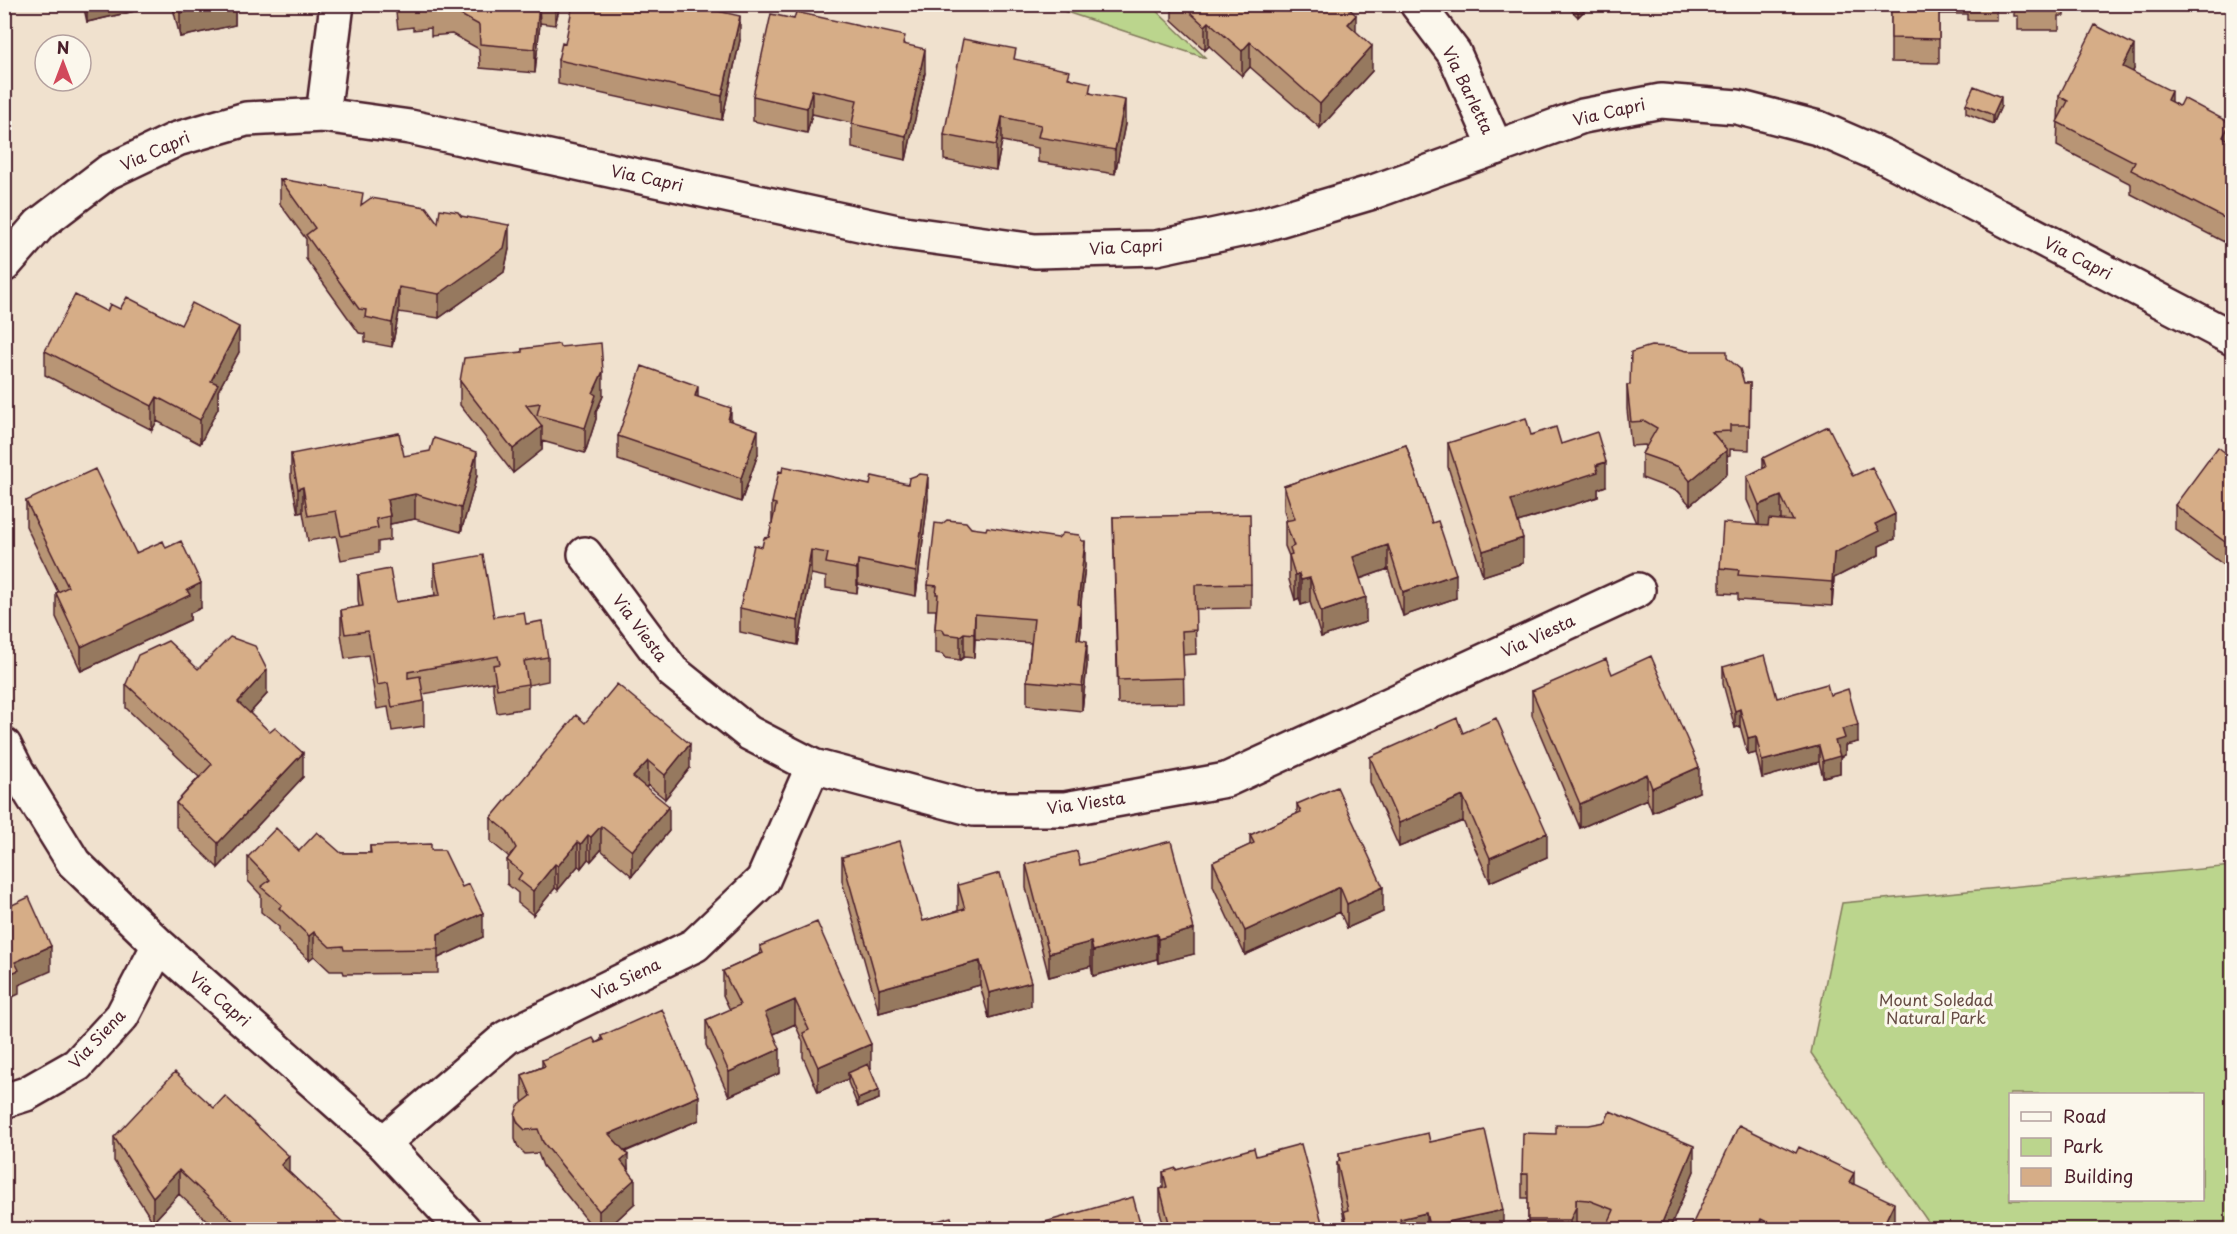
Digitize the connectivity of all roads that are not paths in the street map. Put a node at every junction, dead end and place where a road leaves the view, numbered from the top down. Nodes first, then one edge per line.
1 (337, 4) edge
2 (1417, 4) edge
3 (323, 115) junction
4 (1496, 148) junction
5 (4, 265) edge
6 (2232, 338) edge
7 (585, 554) dead end
8 (1638, 590) dead end
9 (4, 745) edge
10 (813, 766) junction
11 (159, 945) junction
12 (4, 1101) edge
13 (383, 1143) junction
14 (464, 1230) edge

1 - 3 street
2 - 4 street, Via Barletta
3 - 4 street, Via Capri
3 - 5 street, Via Capri
4 - 6 street, Via Capri
7 - 10 street, Via Viesta
8 - 10 street, Via Viesta
9 - 11 street, Via Capri
10 - 13 street, Via Siena
11 - 12 street, Via Siena
11 - 13 street, Via Capri
13 - 14 street, Via Capri

